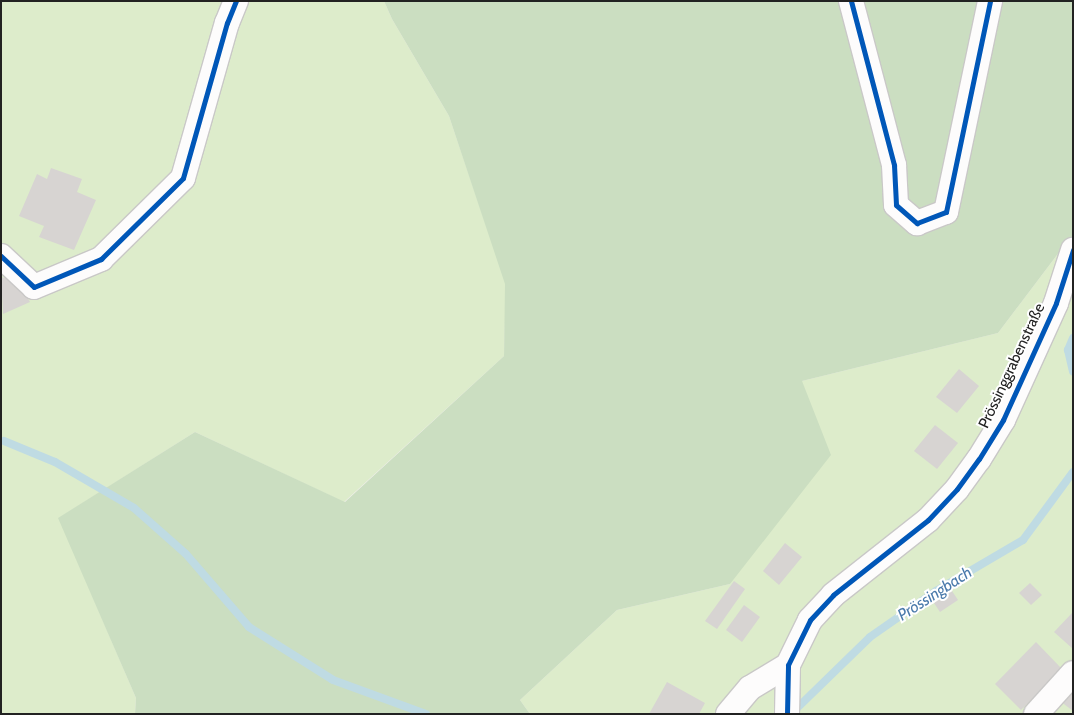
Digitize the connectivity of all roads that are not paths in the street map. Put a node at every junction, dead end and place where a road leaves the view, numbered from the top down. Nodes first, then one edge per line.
1 (236, 1) edge
2 (851, 1) edge
3 (990, 1) edge
4 (1073, 250) edge
5 (1, 256) edge
6 (788, 664) junction
7 (1073, 673) edge
8 (787, 710) edge
9 (728, 714) edge
10 (1036, 714) edge

1 - 5 street
2 - 3 street
4 - 6 street, Prössinggrabenstraße
6 - 8 street, Prössinggrabenstraße
6 - 9 street
7 - 10 street

